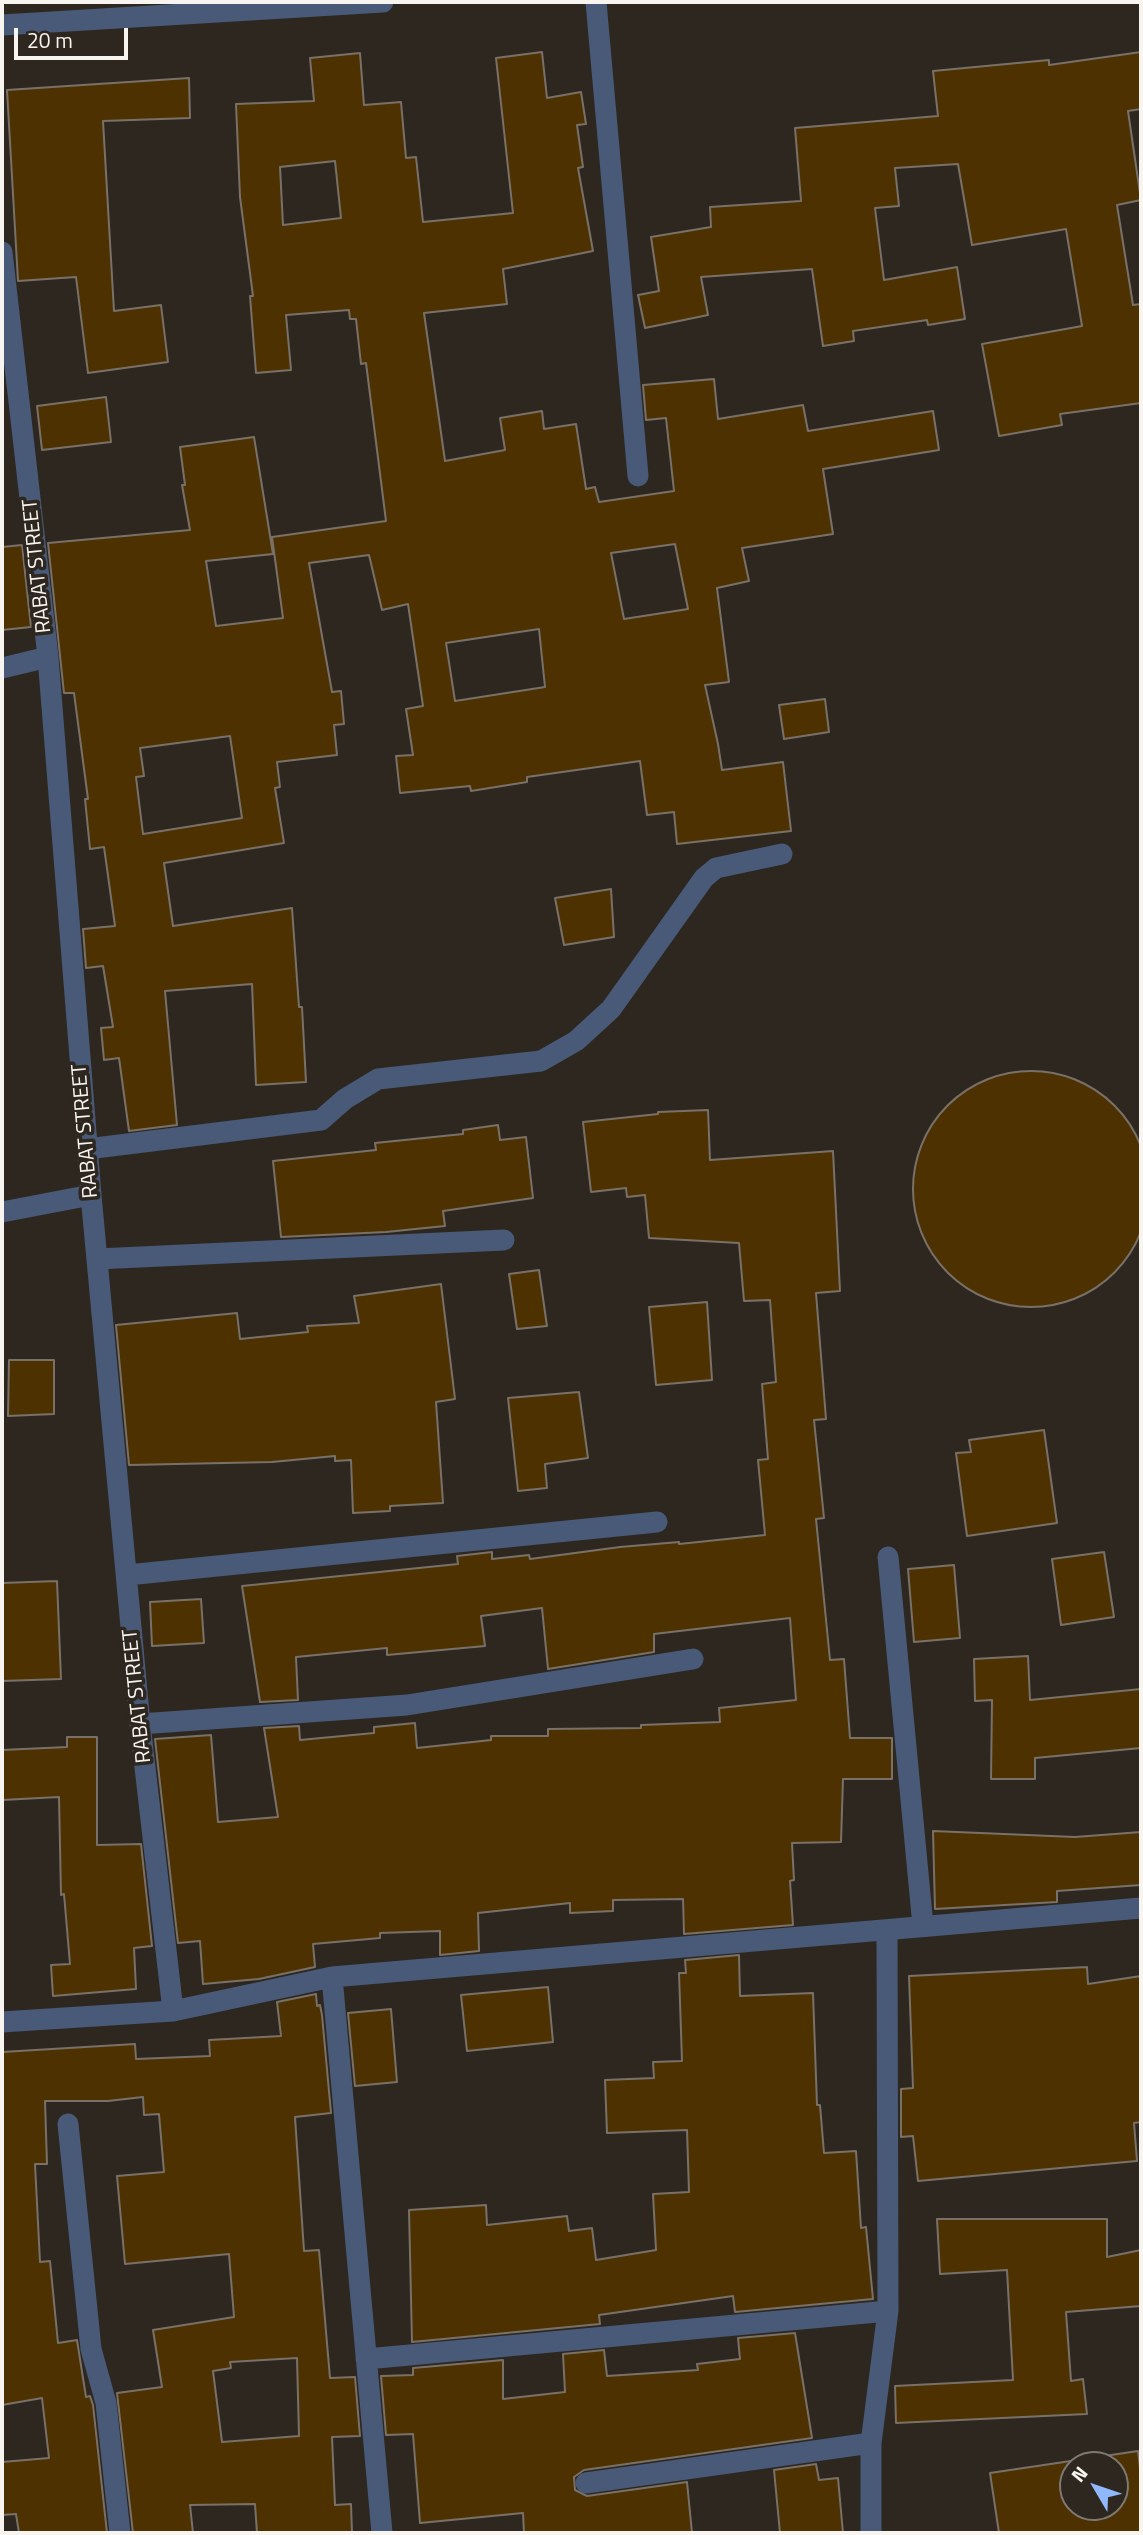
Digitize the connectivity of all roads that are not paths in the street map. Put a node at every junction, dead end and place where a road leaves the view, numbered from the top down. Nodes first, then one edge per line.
1 (383, 2) edge
2 (596, 2) edge
3 (2, 25) edge
4 (2, 252) edge
5 (638, 476) dead end
6 (48, 657) junction
7 (2, 668) edge
8 (782, 855) dead end
9 (87, 1149) junction
10 (91, 1195) junction
11 (2, 1212) edge
12 (504, 1240) dead end
13 (97, 1259) junction
14 (657, 1522) dead end
15 (888, 1557) dead end
16 (127, 1575) junction
17 (693, 1658) dead end
18 (140, 1724) junction
19 (1141, 1908) edge
20 (923, 1926) junction
21 (887, 1930) junction
22 (332, 1977) junction
23 (173, 2011) junction
24 (2, 2022) edge
25 (68, 2124) dead end
26 (888, 2311) junction
27 (366, 2359) junction
28 (871, 2443) junction
29 (586, 2483) dead end
30 (120, 2533) edge
31 (382, 2533) edge
32 (872, 2533) edge

1 - 3 street
2 - 5 street
4 - 6 street, RABAT STREET
6 - 7 street
6 - 9 street, RABAT STREET
8 - 9 street
9 - 10 street, RABAT STREET
10 - 11 street
10 - 13 street, RABAT STREET
12 - 13 street
13 - 16 street, RABAT STREET
14 - 16 street
15 - 20 street
16 - 18 street, RABAT STREET
17 - 18 street
18 - 23 street, RABAT STREET
19 - 20 street
20 - 21 street
21 - 22 street
21 - 26 street
22 - 23 street
22 - 27 street
23 - 24 street
25 - 30 street
26 - 27 street
26 - 28 street
27 - 31 street
28 - 29 street
28 - 32 street

